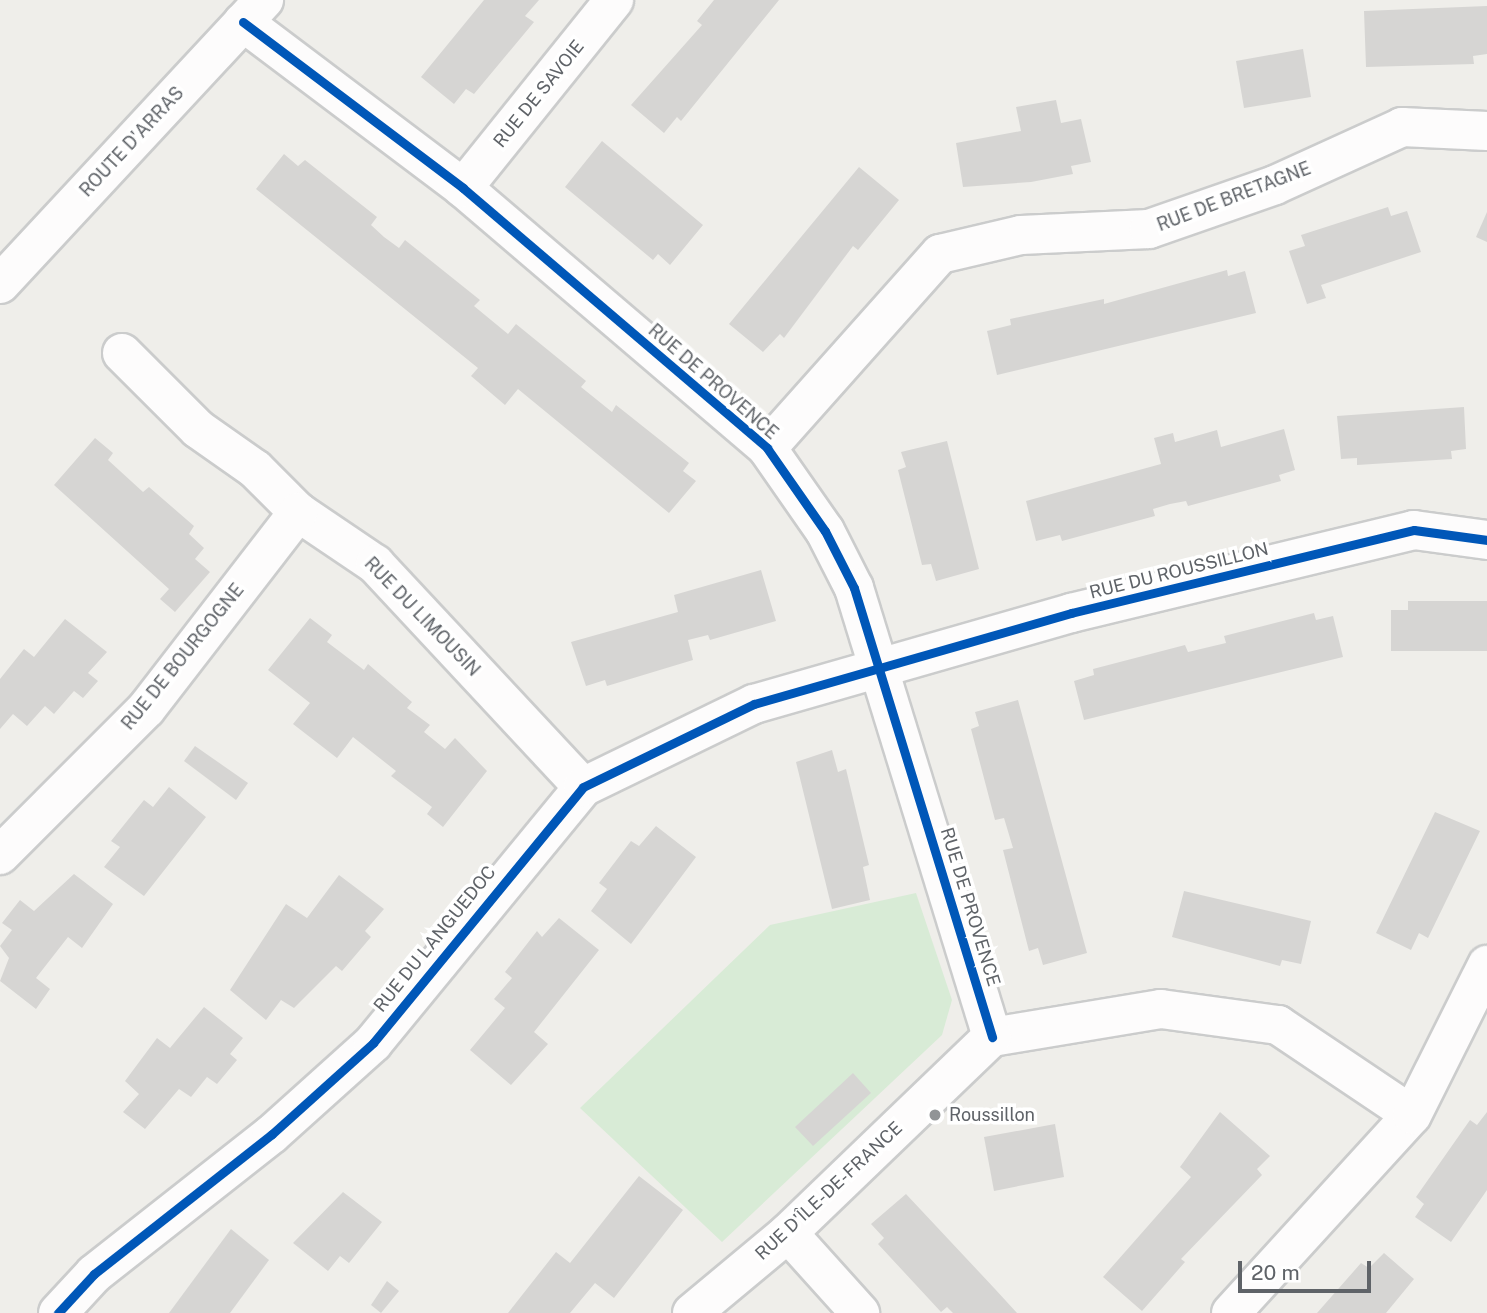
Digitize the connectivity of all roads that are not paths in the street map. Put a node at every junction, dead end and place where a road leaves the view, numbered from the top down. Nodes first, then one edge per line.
1 (614, 0) edge
2 (253, 11) edge
3 (1487, 131) edge
4 (463, 188) junction
5 (0, 284) edge
6 (122, 353) dead end
7 (767, 448) junction
8 (298, 512) junction
9 (1487, 540) edge
10 (883, 669) junction
11 (583, 787) junction
12 (0, 855) edge
13 (1487, 965) edge
14 (992, 1037) junction
15 (1412, 1115) junction
16 (788, 1233) junction
17 (58, 1313) edge
18 (692, 1313) edge
19 (860, 1313) edge
20 (1231, 1313) edge

1 - 4 street, RUE DE SAVOIE
2 - 4 street, RUE DE PROVENCE
2 - 5 street, ROUTE D'ARRAS
3 - 7 street, RUE DE BRETAGNE
4 - 7 street, RUE DE PROVENCE
6 - 8 street, RUE DU LIMOUSIN
7 - 10 street, RUE DE PROVENCE
8 - 11 street, RUE DU LIMOUSIN
8 - 12 street, RUE DE BOURGOGNE
9 - 10 street, RUE DU ROUSSILLON
10 - 11 street, RUE DU LANGUEDOC
10 - 14 street, RUE DE PROVENCE
11 - 17 street, RUE DU LANGUEDOC
13 - 15 street
14 - 15 street
14 - 16 street, RUE D'ÎLE-DE-FRANCE
15 - 20 street
16 - 18 street, RUE D'ÎLE-DE-FRANCE
16 - 19 street

